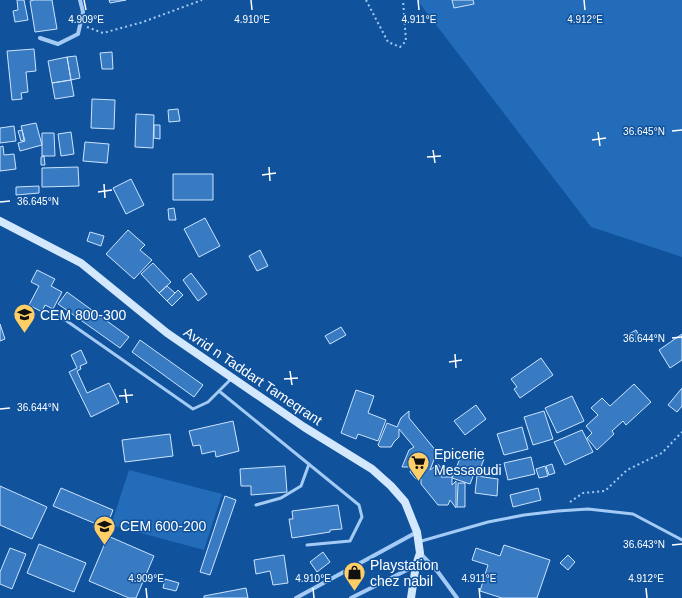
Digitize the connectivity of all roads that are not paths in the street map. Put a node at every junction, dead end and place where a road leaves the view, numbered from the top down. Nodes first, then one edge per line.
1 (80, 0) edge
2 (40, 38) dead end
3 (0, 221) edge
4 (51, 310) dead end
5 (233, 378) junction
6 (219, 391) junction
7 (309, 464) junction
8 (256, 506) dead end
9 (417, 532) junction
10 (682, 540) edge
11 (418, 542) junction
12 (307, 545) dead end
13 (420, 553) junction
14 (416, 565) junction
15 (296, 598) edge
16 (351, 598) edge
17 (411, 598) edge
18 (458, 598) edge

1 - 2 street
3 - 5 main road, Avrid n Taddart Tameqrant
4 - 6 lane
5 - 6 lane
5 - 9 main road, Avrid n Taddart Tameqrant
6 - 7 lane
7 - 8 lane
7 - 12 lane
9 - 11 main road, Avrid n Taddart Tameqrant
9 - 15 street
10 - 11 lane
11 - 13 main road, Avrid n Taddart Tameqrant
13 - 14 main road, Avrid n Taddart Tameqrant
13 - 18 street
14 - 16 street
14 - 17 main road, Avrid n Taddart Tameqrant

